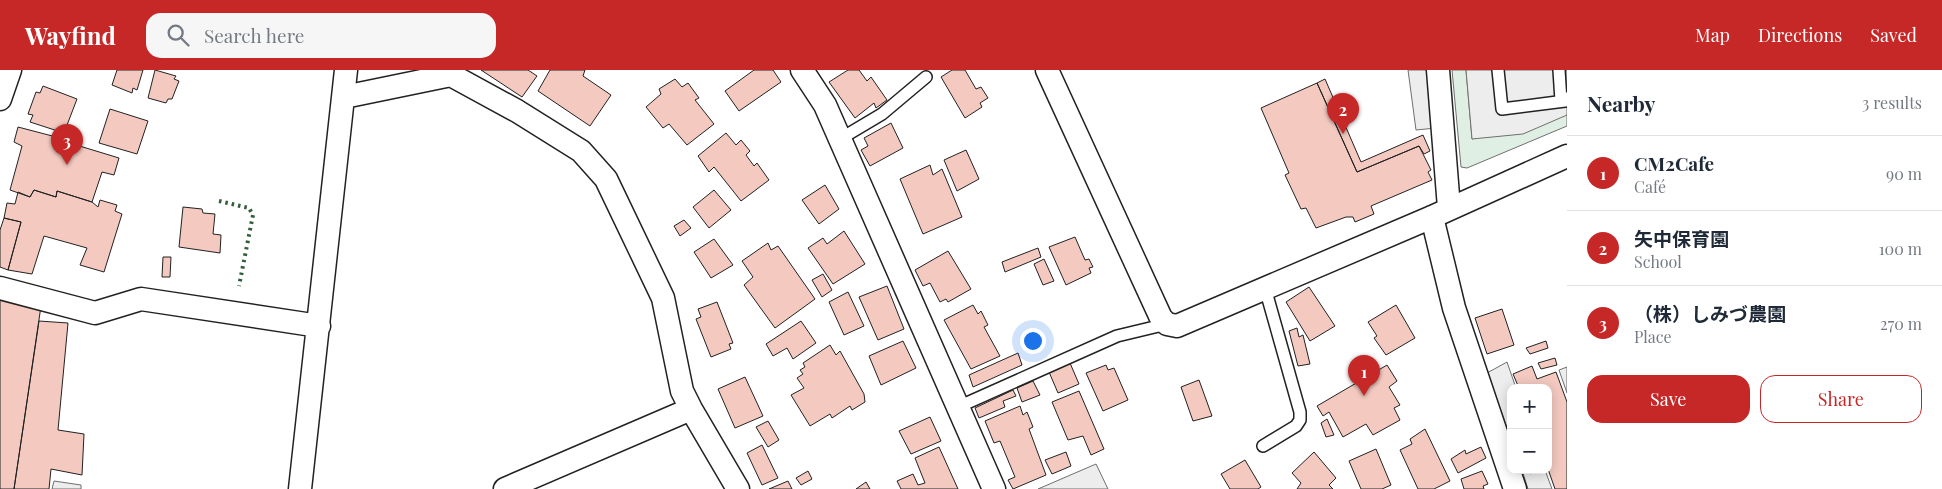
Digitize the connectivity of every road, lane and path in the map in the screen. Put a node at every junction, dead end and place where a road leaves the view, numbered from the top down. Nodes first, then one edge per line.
1 (10, 70) edge
2 (346, 70) edge
3 (802, 70) edge
4 (1047, 70) edge
5 (1438, 70) edge
6 (1498, 70) edge
7 (1559, 70) edge
8 (926, 77) dead end
9 (344, 97) junction
10 (1564, 99) edge
11 (0, 100) edge
12 (840, 139) junction
13 (1567, 156) edge
14 (1441, 212) junction
15 (0, 288) edge
16 (1265, 288) junction
17 (1167, 324) junction
18 (318, 326) junction
19 (958, 407) junction
20 (691, 409) junction
21 (1262, 446) dead end
22 (300, 489) edge
23 (505, 489) edge
24 (738, 489) edge
25 (994, 489) edge
26 (1515, 489) edge

1 - 11 street
2 - 9 street
3 - 12 street
4 - 17 street
5 - 14 street
6 - 10 lane
7 - 10 lane
8 - 12 lane
9 - 18 street
9 - 20 street
12 - 19 street
13 - 14 street
14 - 16 street
14 - 26 street
15 - 18 street
16 - 17 street
16 - 21 lane
17 - 19 lane
18 - 22 street
19 - 25 street
20 - 23 street
20 - 24 street

